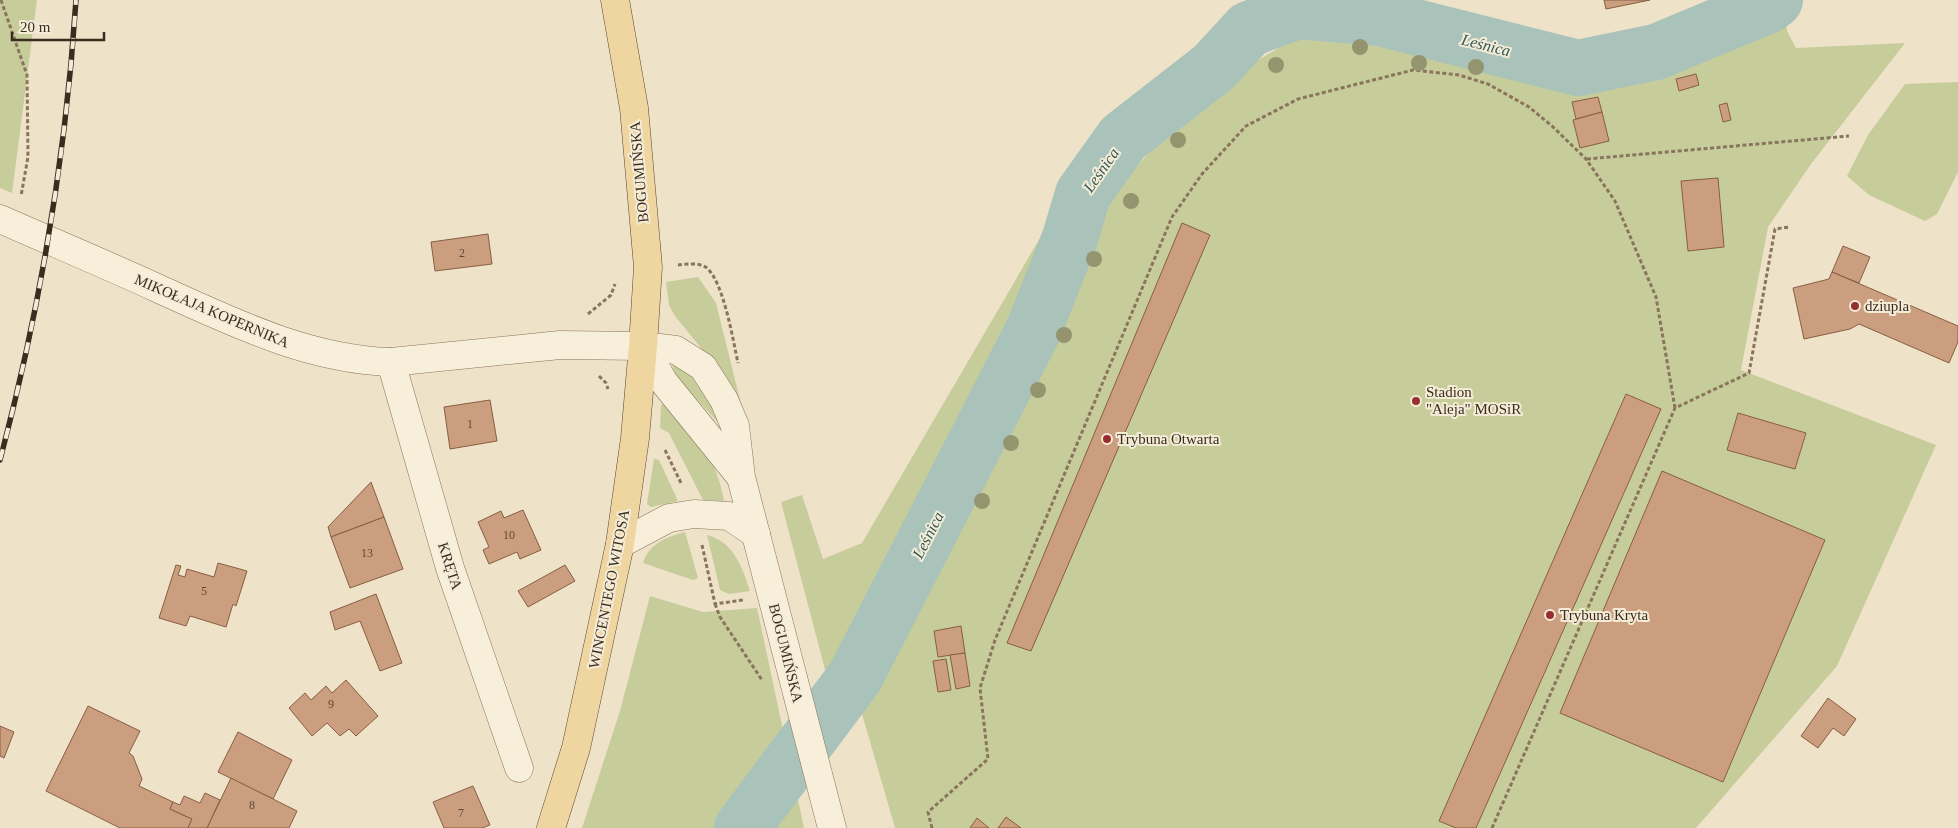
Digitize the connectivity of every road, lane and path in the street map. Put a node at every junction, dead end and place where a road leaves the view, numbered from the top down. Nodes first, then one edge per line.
1 (1, 0) edge
2 (615, 0) edge
3 (1849, 136) dead end
4 (1586, 159) junction
5 (21, 198) dead end
6 (0, 219) edge
7 (1790, 227) dead end
8 (643, 346) junction
9 (391, 362) junction
10 (596, 373) dead end
11 (609, 391) dead end
12 (1675, 408) junction
13 (663, 448) dead end
14 (741, 477) junction
15 (682, 487) dead end
16 (756, 534) junction
17 (700, 536) dead end
18 (620, 544) junction
19 (750, 599) dead end
20 (715, 604) junction
21 (765, 684) dead end
22 (519, 768) dead end
23 (551, 828) edge
24 (832, 828) edge
25 (932, 828) edge
26 (1492, 828) edge

1 - 5 path
2 - 8 main road, BOGUMIŃSKA
3 - 4 path
4 - 12 path
4 - 25 path
6 - 9 street, MIKOŁAJA KOPERNIKA
7 - 12 path
8 - 9 street, MIKOŁAJA KOPERNIKA
8 - 14 street, BOGUMIŃSKA
8 - 14 street, BOGUMIŃSKA
8 - 18 main road, WINCENTEGO WITOSA
9 - 22 street, KRĘTA
10 - 11 path
12 - 26 path
13 - 15 path
14 - 16 street, BOGUMIŃSKA
16 - 18 street
16 - 24 street, BOGUMIŃSKA
17 - 20 path
18 - 23 main road, WINCENTEGO WITOSA
19 - 20 path
20 - 21 path

